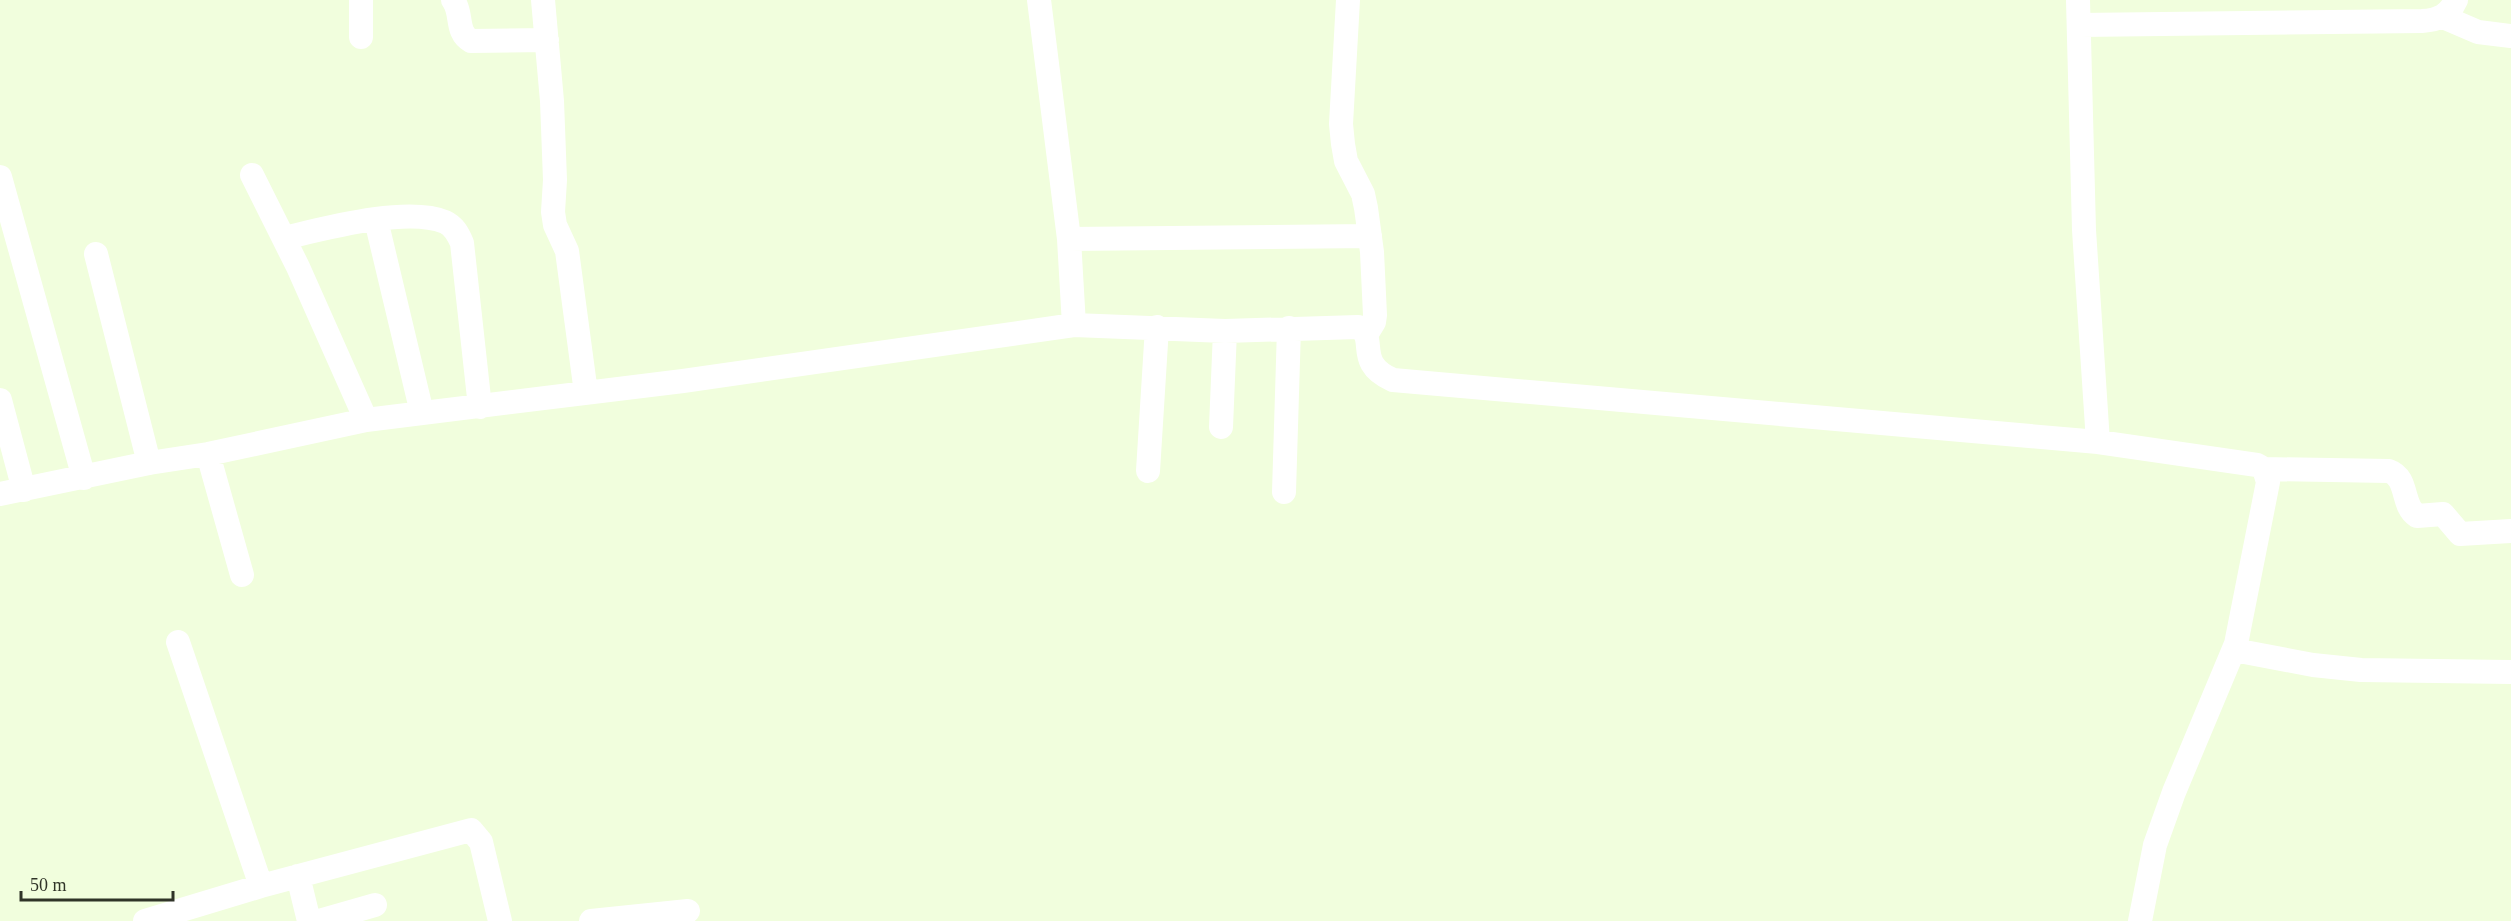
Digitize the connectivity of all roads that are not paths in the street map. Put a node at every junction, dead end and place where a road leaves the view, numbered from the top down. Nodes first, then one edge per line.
1 (361, 0) edge
2 (453, 0) edge
3 (543, 0) edge
4 (1039, 0) edge
5 (1348, 0) edge
6 (2078, 0) edge
7 (2450, 8) edge
8 (2079, 25) junction
9 (2511, 36) edge
10 (361, 37) dead end
11 (547, 40) junction
12 (252, 175) dead end
13 (0, 177) edge
14 (376, 220) junction
15 (1370, 236) junction
16 (284, 238) junction
17 (1069, 239) junction
18 (96, 254) dead end
19 (1074, 325) junction
20 (1157, 327) junction
21 (1289, 328) junction
22 (1225, 331) junction
23 (1366, 335) junction
24 (586, 393) junction
25 (0, 399) edge
26 (480, 407) junction
27 (422, 413) junction
28 (366, 420) junction
29 (1221, 428) dead end
30 (2098, 442) junction
31 (208, 454) junction
32 (149, 463) junction
33 (2264, 470) junction
34 (1148, 471) dead end
35 (84, 478) junction
36 (24, 490) junction
37 (1284, 492) dead end
38 (0, 494) edge
39 (2511, 531) edge
40 (242, 575) dead end
41 (178, 642) dead end
42 (2234, 650) junction
43 (2511, 672) edge
44 (298, 876) junction
45 (261, 886) junction
46 (375, 905) dead end
47 (688, 911) dead end
48 (145, 921) edge
49 (309, 921) edge
50 (319, 921) edge
51 (500, 921) edge
52 (591, 921) edge
53 (2140, 921) edge

1 - 10 street
2 - 11 street
3 - 11 street
4 - 17 street
5 - 15 street
6 - 8 street
7 - 8 street
7 - 9 street
8 - 30 street
11 - 24 street
12 - 16 street
13 - 35 street
14 - 16 street
14 - 26 street
14 - 27 street
15 - 17 street
15 - 23 street
16 - 28 street
17 - 19 street
18 - 32 street
19 - 20 street
19 - 24 street
20 - 22 street
20 - 34 street
21 - 22 street
21 - 23 street
21 - 37 street
22 - 29 street
23 - 30 street
24 - 26 street
25 - 36 street
26 - 27 street
27 - 28 street
28 - 31 street
30 - 33 street
31 - 32 street
31 - 40 street
32 - 35 street
33 - 39 street
33 - 42 street
35 - 36 street
36 - 38 street
41 - 45 street
42 - 43 street
42 - 53 street
44 - 45 street
44 - 49 street
44 - 51 street
45 - 48 street
46 - 50 street
47 - 52 street

